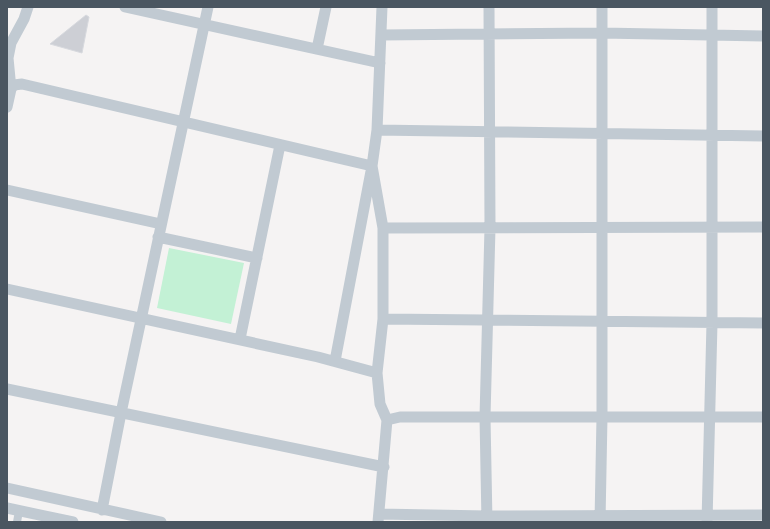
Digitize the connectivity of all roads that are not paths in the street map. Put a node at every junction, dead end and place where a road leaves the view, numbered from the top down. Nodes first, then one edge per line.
1 (28, 7) edge
2 (125, 7) edge
3 (208, 7) edge
4 (326, 7) edge
5 (382, 7) edge
6 (489, 7) edge
7 (602, 7) edge
8 (712, 7) edge
9 (204, 25) junction
10 (602, 33) junction
11 (381, 34) junction
12 (490, 34) junction
13 (712, 36) junction
14 (763, 36) edge
15 (317, 49) junction
16 (380, 62) junction
17 (11, 89) junction
18 (7, 107) edge
19 (183, 122) junction
20 (377, 130) junction
21 (489, 132) junction
22 (602, 134) junction
23 (712, 135) junction
24 (763, 136) edge
25 (280, 145) junction
26 (372, 166) junction
27 (7, 190) edge
28 (161, 224) junction
29 (713, 227) junction
30 (763, 227) edge
31 (383, 228) junction
32 (490, 228) junction
33 (602, 228) junction
34 (158, 237) junction
35 (257, 258) junction
36 (7, 289) edge
37 (141, 317) junction
38 (382, 319) junction
39 (486, 321) junction
40 (602, 322) junction
41 (712, 323) junction
42 (763, 323) edge
43 (240, 339) junction
44 (335, 361) junction
45 (377, 373) junction
46 (7, 389) edge
47 (121, 413) junction
48 (485, 417) junction
49 (602, 417) junction
50 (763, 417) edge
51 (710, 418) junction
52 (387, 420) junction
53 (384, 467) junction
54 (7, 488) edge
55 (7, 508) edge
56 (102, 510) junction
57 (19, 511) junction
58 (763, 515) edge
59 (379, 518) edge
60 (600, 518) edge
61 (707, 518) edge
62 (487, 519) edge
63 (17, 522) edge
64 (74, 522) edge
65 (161, 522) edge

1 - 17 street
2 - 9 street
3 - 9 street
4 - 15 street
5 - 11 street
6 - 12 street
7 - 10 street
8 - 13 street
9 - 15 street
9 - 19 street
10 - 12 street
10 - 13 street
10 - 22 street
11 - 12 street
11 - 16 street
12 - 21 street
13 - 14 street
13 - 23 street
15 - 16 street
16 - 20 street
17 - 18 street
17 - 19 street
19 - 25 street
19 - 28 street
20 - 21 street
20 - 26 street
21 - 22 street
21 - 32 street
22 - 23 street
22 - 33 street
23 - 24 street
23 - 29 street
25 - 26 street
25 - 35 street
26 - 31 street
26 - 44 street
27 - 28 street
28 - 34 street
29 - 30 street
29 - 33 street
29 - 41 street
31 - 32 street
31 - 38 street
32 - 33 street
32 - 39 street
33 - 40 street
34 - 35 street
34 - 37 street
35 - 43 street
36 - 37 street
37 - 43 street
37 - 47 street
38 - 39 street
38 - 45 street
39 - 40 street
39 - 48 street
40 - 41 street
40 - 49 street
41 - 42 street
41 - 51 street
43 - 44 street
44 - 45 street
45 - 52 street
46 - 47 street
47 - 53 street
47 - 56 street
48 - 49 street
48 - 52 street
48 - 62 street
49 - 51 street
49 - 60 street
50 - 51 street
51 - 61 street
52 - 53 street
53 - 59 street
54 - 56 street
55 - 57 street
56 - 65 street
57 - 63 street
57 - 64 street
58 - 61 street
59 - 62 street
60 - 61 street
60 - 62 street

